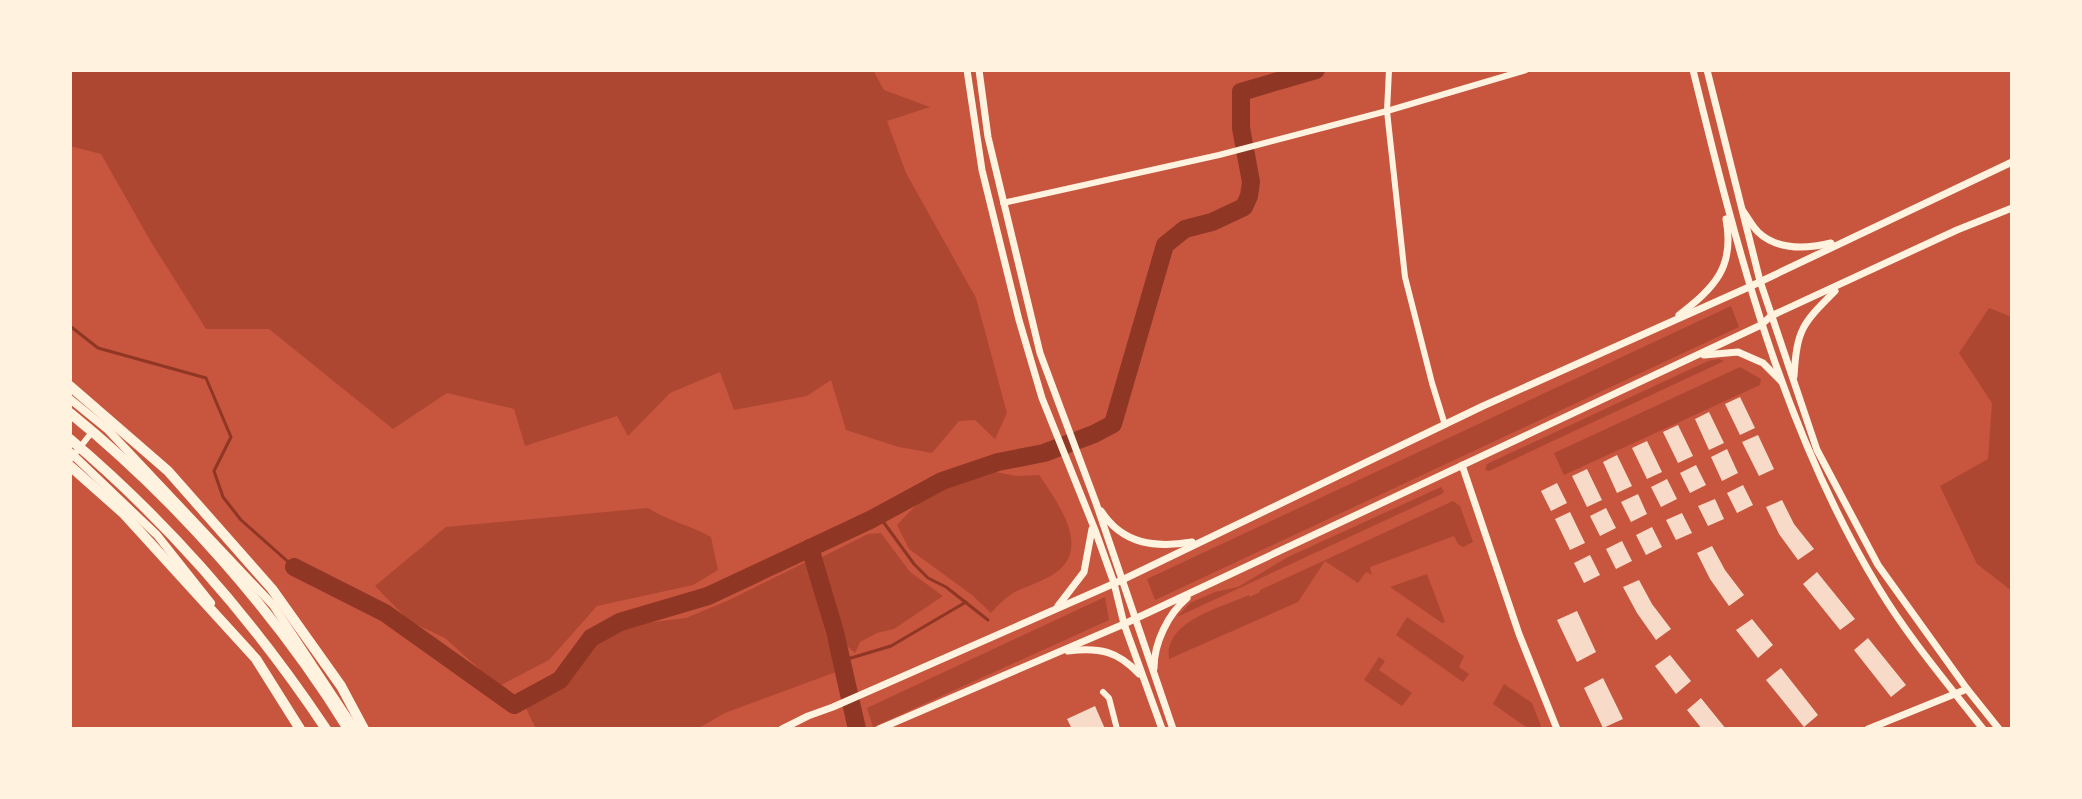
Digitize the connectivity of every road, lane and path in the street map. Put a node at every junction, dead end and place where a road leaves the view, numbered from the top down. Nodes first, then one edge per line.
1 (967, 70) edge
2 (979, 70) edge
3 (1389, 70) edge
4 (1526, 70) edge
5 (1693, 70) edge
6 (1707, 70) edge
7 (1387, 111) junction
8 (2012, 162) edge
9 (1721, 182) junction
10 (1003, 203) junction
11 (2012, 208) edge
12 (1741, 209) junction
13 (1845, 240) junction
14 (1760, 281) junction
15 (1839, 286) junction
16 (1749, 287) junction
17 (1771, 316) junction
18 (1669, 323) junction
19 (1761, 325) junction
20 (1694, 356) junction
21 (1781, 381) junction
22 (1794, 383) junction
23 (70, 386) edge
24 (70, 399) edge
25 (70, 413) edge
26 (100, 423) junction
27 (1445, 425) junction
28 (70, 439) edge
29 (71, 459) edge
30 (1462, 465) junction
31 (1096, 503) junction
32 (1092, 522) junction
33 (1202, 541) junction
34 (1118, 582) junction
35 (1194, 591) junction
36 (1057, 608) junction
37 (1134, 619) junction
38 (1124, 624) junction
39 (1058, 652) junction
40 (256, 659) junction
41 (1155, 678) junction
42 (1144, 680) junction
43 (1967, 689) junction
44 (1103, 692) dead end
45 (1957, 695) junction
46 (300, 729) edge
47 (326, 729) edge
48 (348, 729) edge
49 (355, 729) edge
50 (364, 729) edge
51 (782, 729) edge
52 (879, 729) edge
53 (1117, 729) edge
54 (1162, 729) edge
55 (1173, 729) edge
56 (1557, 729) edge
57 (1868, 729) edge
58 (1983, 729) edge
59 (1999, 729) edge

1 - 32 street
2 - 10 street
3 - 7 street
4 - 7 street
5 - 9 street
6 - 12 street
7 - 10 street
7 - 27 street
8 - 13 street
9 - 16 street
9 - 18 street
10 - 31 street
11 - 15 street
12 - 13 street
12 - 14 street
13 - 14 street
14 - 16 street
14 - 17 street
15 - 17 street
15 - 22 street
16 - 18 street
16 - 19 street
17 - 19 street
17 - 22 street
18 - 27 street
19 - 20 street
19 - 21 street
20 - 21 street
20 - 30 street
21 - 45 street
22 - 43 street
23 - 50 highway
24 - 26 main road
25 - 48 highway
26 - 29 street
26 - 49 main road
27 - 33 street
28 - 47 highway
29 - 40 highway
29 - 40 main road
30 - 35 street
30 - 56 street
31 - 33 street
31 - 34 street
32 - 34 street
32 - 36 street
33 - 34 street
34 - 36 street
34 - 37 street
34 - 38 street
35 - 37 street
35 - 41 street
36 - 51 street
37 - 38 street
37 - 41 street
38 - 39 street
38 - 42 street
39 - 42 street
39 - 52 street
40 - 46 highway
41 - 55 street
42 - 54 street
43 - 45 street
43 - 59 street
44 - 53 street
45 - 57 street
45 - 58 street

